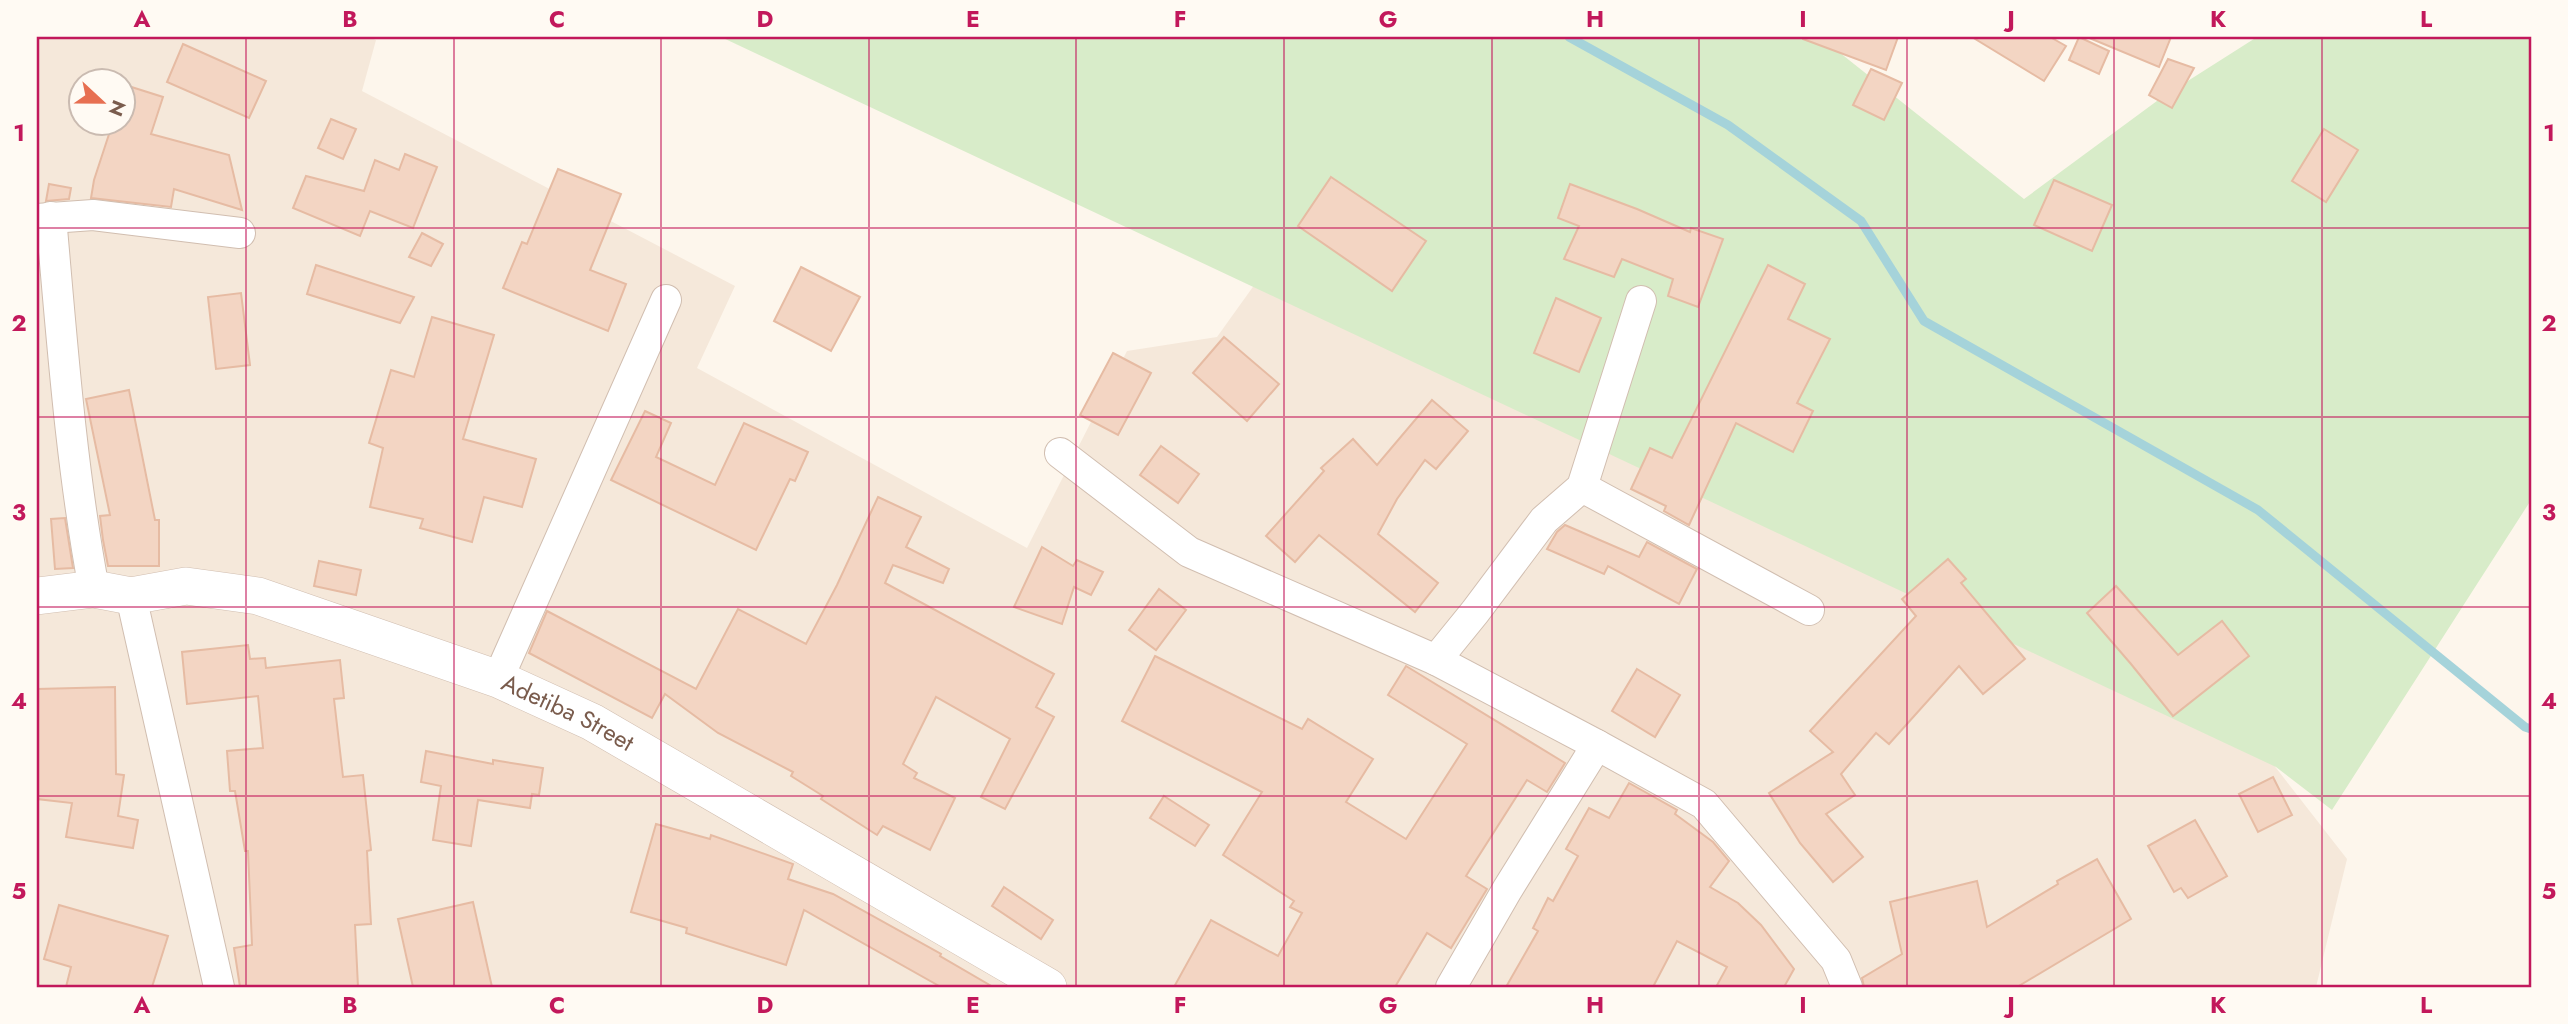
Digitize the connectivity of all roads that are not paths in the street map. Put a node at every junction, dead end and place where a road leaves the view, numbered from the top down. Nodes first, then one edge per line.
1 (44, 218) edge
2 (240, 233) dead end
3 (666, 300) dead end
4 (1641, 301) dead end
5 (1060, 453) dead end
6 (1583, 487) junction
7 (94, 589) junction
8 (37, 596) edge
9 (131, 596) junction
10 (1809, 610) dead end
11 (1436, 660) junction
12 (498, 679) junction
13 (1597, 745) junction
14 (1041, 985) edge
15 (219, 987) edge
16 (1451, 987) edge
17 (1847, 987) edge

1 - 2 street
1 - 7 street
3 - 12 street
4 - 6 street
5 - 11 street
6 - 10 street
6 - 11 street
7 - 8 street, Adetiba Street
7 - 9 street, Adetiba Street
9 - 12 street, Adetiba Street
9 - 15 street
11 - 13 street
12 - 14 street, Adetiba Street
13 - 16 street
13 - 17 street

